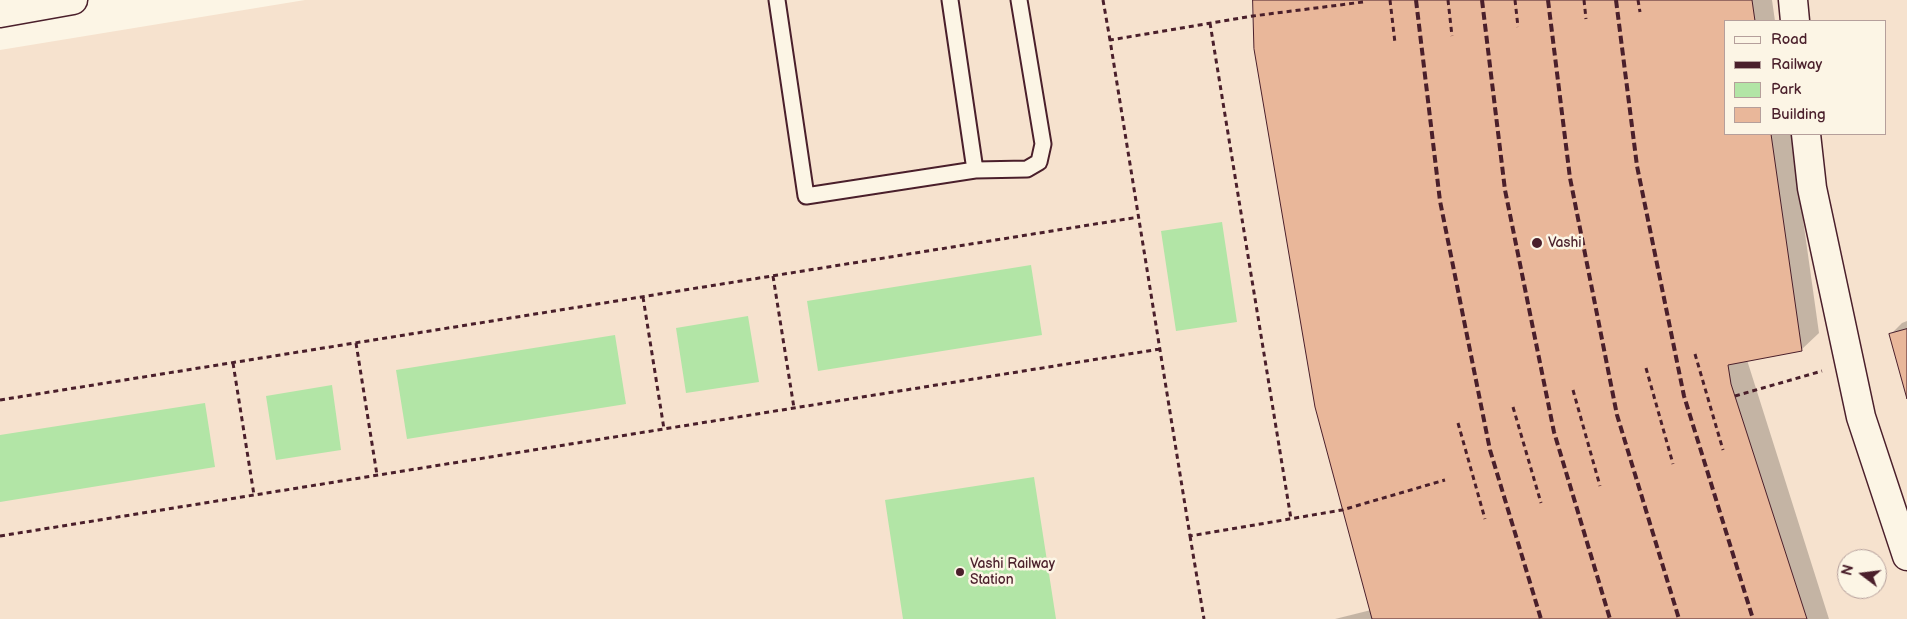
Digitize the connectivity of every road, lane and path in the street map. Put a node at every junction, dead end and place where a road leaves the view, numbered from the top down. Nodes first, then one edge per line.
1 (73, 0) edge
2 (777, 0) edge
3 (950, 0) edge
4 (1019, 0) edge
5 (1104, 0) edge
6 (1390, 0) edge
7 (1448, 0) edge
8 (1514, 0) edge
9 (1584, 0) edge
10 (1638, 0) edge
11 (1793, 0) edge
12 (1363, 2) dead end
13 (1640, 12) dead end
14 (0, 13) edge
15 (1586, 19) dead end
16 (1795, 20) edge
17 (1210, 23) junction
18 (1518, 27) dead end
19 (1452, 36) dead end
20 (1110, 40) junction
21 (1395, 43) dead end
22 (1806, 135) edge
23 (975, 170) junction
24 (1139, 217) junction
25 (773, 276) junction
26 (643, 297) junction
27 (356, 343) junction
28 (1160, 349) junction
29 (1695, 354) dead end
30 (233, 363) junction
31 (1849, 363) junction
32 (1646, 368) dead end
33 (1573, 390) dead end
34 (1735, 396) dead end
35 (0, 400) edge
36 (1513, 407) dead end
37 (794, 408) junction
38 (1458, 423) dead end
39 (664, 429) junction
40 (1723, 450) dead end
41 (1673, 464) dead end
42 (377, 475) junction
43 (1445, 480) dead end
44 (1600, 486) dead end
45 (254, 495) junction
46 (1540, 503) dead end
47 (1291, 519) junction
48 (1485, 519) dead end
49 (0, 536) edge
50 (1190, 536) junction
51 (1907, 556) edge
52 (1204, 619) edge

1 - 14 street
2 - 23 lane
3 - 23 lane
4 - 23 lane
5 - 20 path
6 - 21 path
7 - 19 path
8 - 18 path
9 - 15 path
10 - 13 path
11 - 16 street
12 - 17 path
17 - 20 path
17 - 47 path
20 - 24 path
22 - 31 street
24 - 25 path
24 - 28 path
25 - 26 path
25 - 37 path
26 - 27 path
26 - 39 path
27 - 30 path
27 - 42 path
28 - 37 path
28 - 50 path
29 - 40 path
30 - 35 path
30 - 45 path
31 - 34 path
31 - 51 street
32 - 41 path
33 - 44 path
36 - 46 path
37 - 39 path
38 - 48 path
39 - 42 path
42 - 45 path
43 - 47 path
45 - 49 path
47 - 50 path
50 - 52 path

